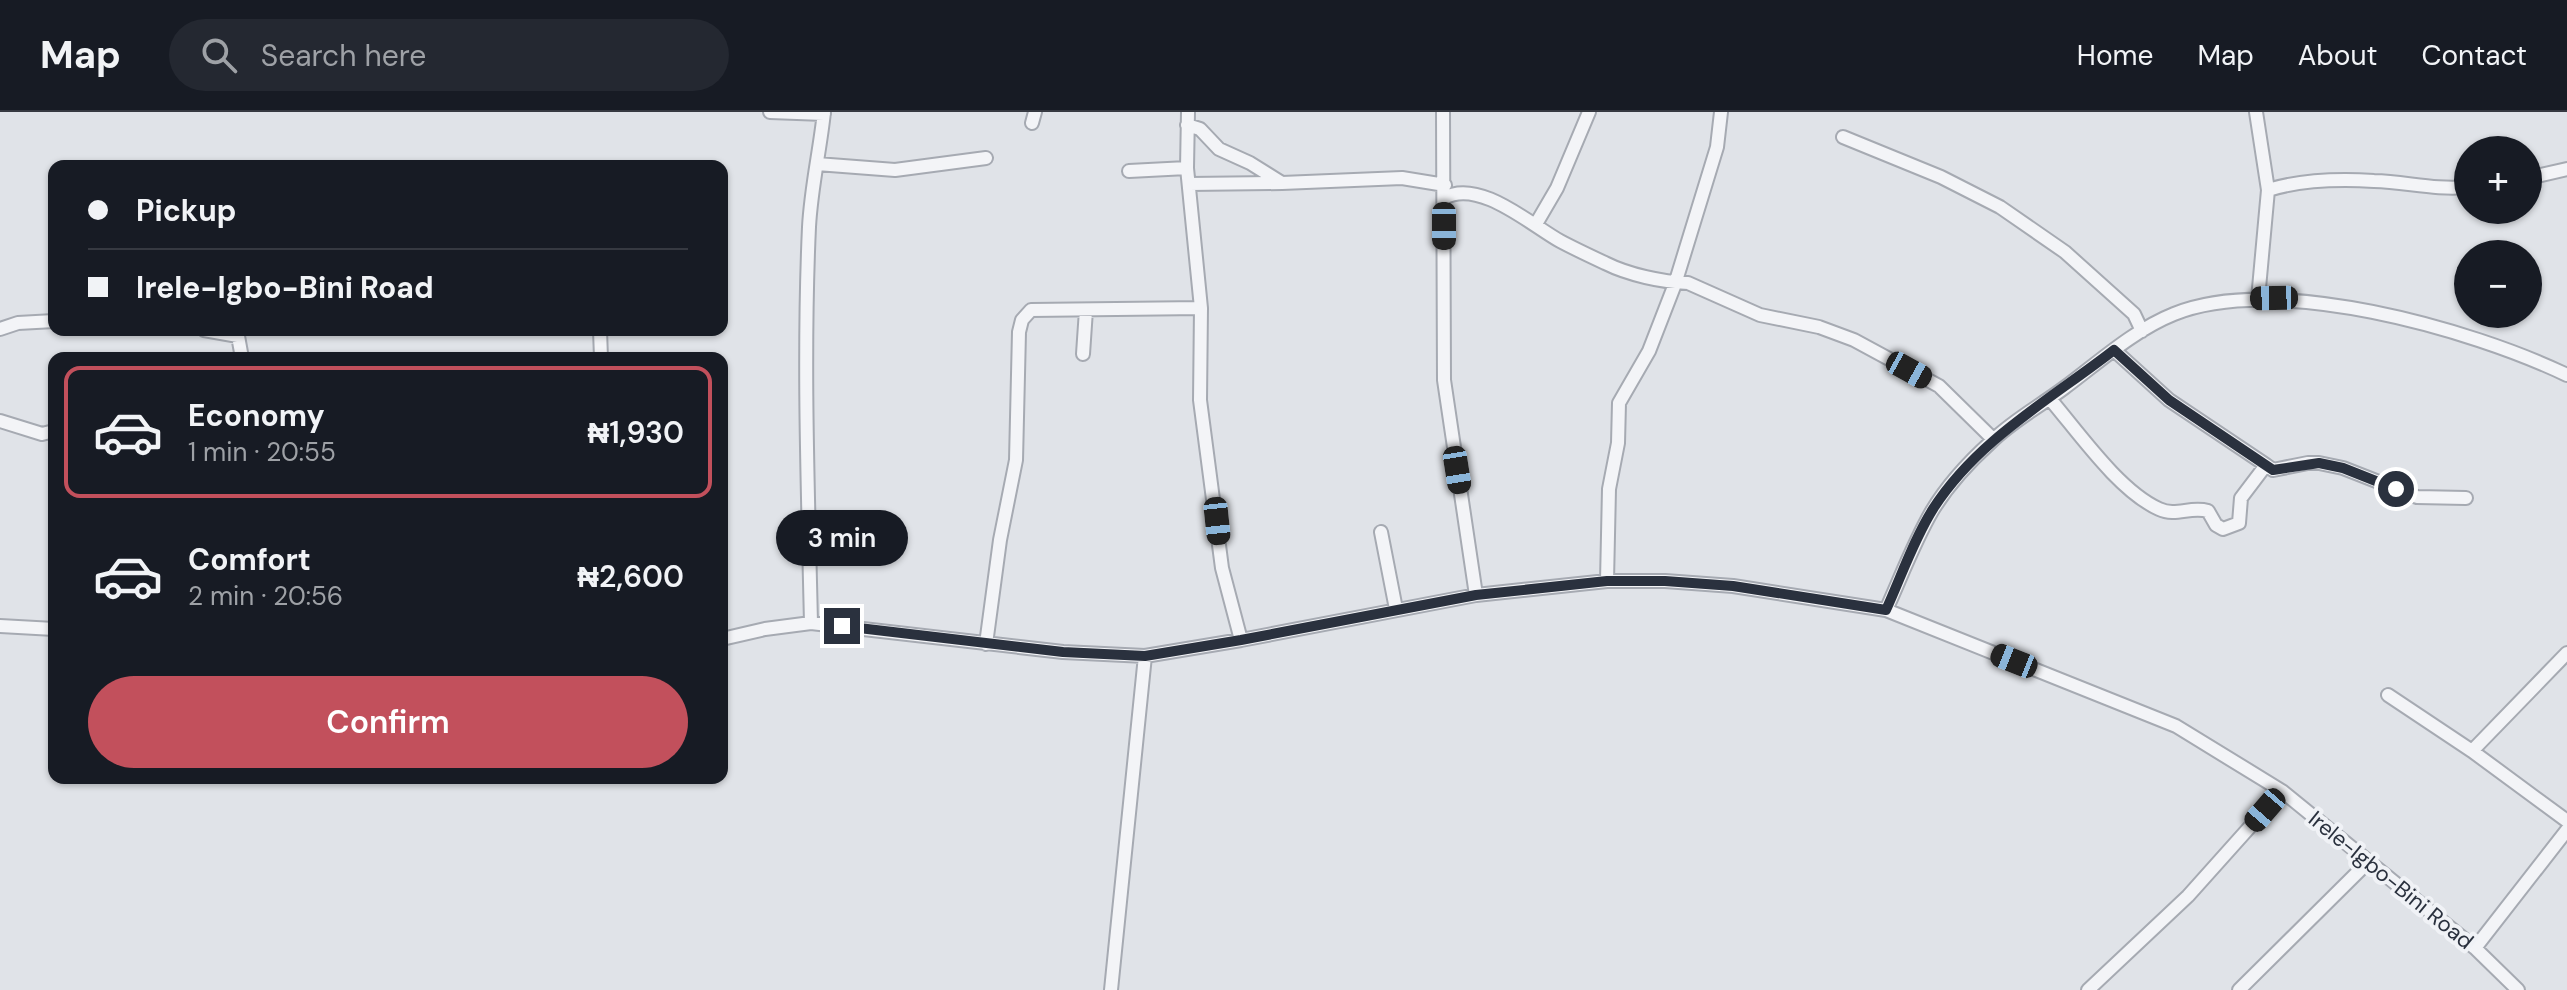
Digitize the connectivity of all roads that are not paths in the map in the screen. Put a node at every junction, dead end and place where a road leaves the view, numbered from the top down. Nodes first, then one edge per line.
1 (770, 112) edge
2 (1443, 112) edge
3 (1589, 112) edge
4 (1721, 112) edge
5 (2256, 112) edge
6 (824, 113) edge
7 (1188, 119) edge
8 (1843, 137) dead end
9 (986, 158) dead end
10 (817, 164) junction
11 (1187, 168) junction
12 (2567, 169) edge
13 (1129, 171) dead end
14 (2542, 175) edge
15 (1282, 183) junction
16 (1189, 184) junction
17 (1445, 185) junction
18 (2454, 189) edge
19 (2268, 190) junction
20 (1444, 198) junction
21 (1536, 224) junction
22 (1675, 284) junction
23 (2258, 299) junction
24 (1201, 308) junction
25 (1086, 310) junction
26 (48, 321) edge
27 (0, 329) edge
28 (2142, 331) junction
29 (2114, 350) junction
30 (1083, 354) dead end
31 (2567, 375) edge
32 (2050, 399) junction
33 (0, 421) edge
34 (48, 432) edge
35 (1993, 439) junction
36 (2266, 465) junction
37 (2466, 498) dead end
38 (1381, 532) dead end
39 (1607, 581) junction
40 (1476, 595) junction
41 (1396, 609) junction
42 (1886, 610) junction
43 (811, 623) junction
44 (0, 626) edge
45 (48, 629) edge
46 (728, 638) edge
47 (1241, 640) junction
48 (986, 644) junction
49 (2567, 653) edge
50 (1145, 656) junction
51 (2388, 695) dead end
52 (2472, 751) junction
53 (2282, 791) junction
54 (2567, 821) edge
55 (2567, 830) edge
56 (2368, 862) junction
57 (2475, 948) junction
58 (2507, 980) junction
59 (1111, 990) edge
60 (2088, 990) edge
61 (2239, 990) edge
62 (2495, 990) edge
63 (2518, 990) edge

1 - 6 street
2 - 17 street
3 - 21 street
4 - 22 street
5 - 19 street
6 - 10 street
7 - 11 street
7 - 15 street
8 - 28 street
9 - 10 street
10 - 43 street
11 - 13 street
11 - 16 street
12 - 14 street
15 - 16 street
15 - 17 street
16 - 24 street
17 - 20 street
18 - 19 street
19 - 23 street
20 - 21 street
20 - 40 street
21 - 22 street
22 - 35 street
22 - 39 street
23 - 28 street
23 - 31 street
24 - 25 street
24 - 47 street
25 - 30 street
25 - 48 street
26 - 27 street
28 - 29 street
29 - 32 street
29 - 36 street
32 - 35 street
32 - 36 street
33 - 34 street
35 - 42 street
36 - 37 street
38 - 41 street
39 - 40 street, Irele-Igbo-Bini Road
39 - 42 street, Irele-Igbo-Bini Road
40 - 41 street, Irele-Igbo-Bini Road
41 - 47 street, Irele-Igbo-Bini Road
42 - 53 street, Irele-Igbo-Bini Road
43 - 46 street, Irele-Igbo-Bini Road
43 - 48 street, Irele-Igbo-Bini Road
44 - 45 street
47 - 50 street, Irele-Igbo-Bini Road
48 - 50 street, Irele-Igbo-Bini Road
49 - 52 street
50 - 59 street
51 - 52 street
52 - 54 street
53 - 56 street, Irele-Igbo-Bini Road
53 - 60 street
55 - 57 street
56 - 57 street, Irele-Igbo-Bini Road
56 - 61 street
57 - 58 street, Irele-Igbo-Bini Road
58 - 62 street
58 - 63 street, Irele-Igbo-Bini Road

